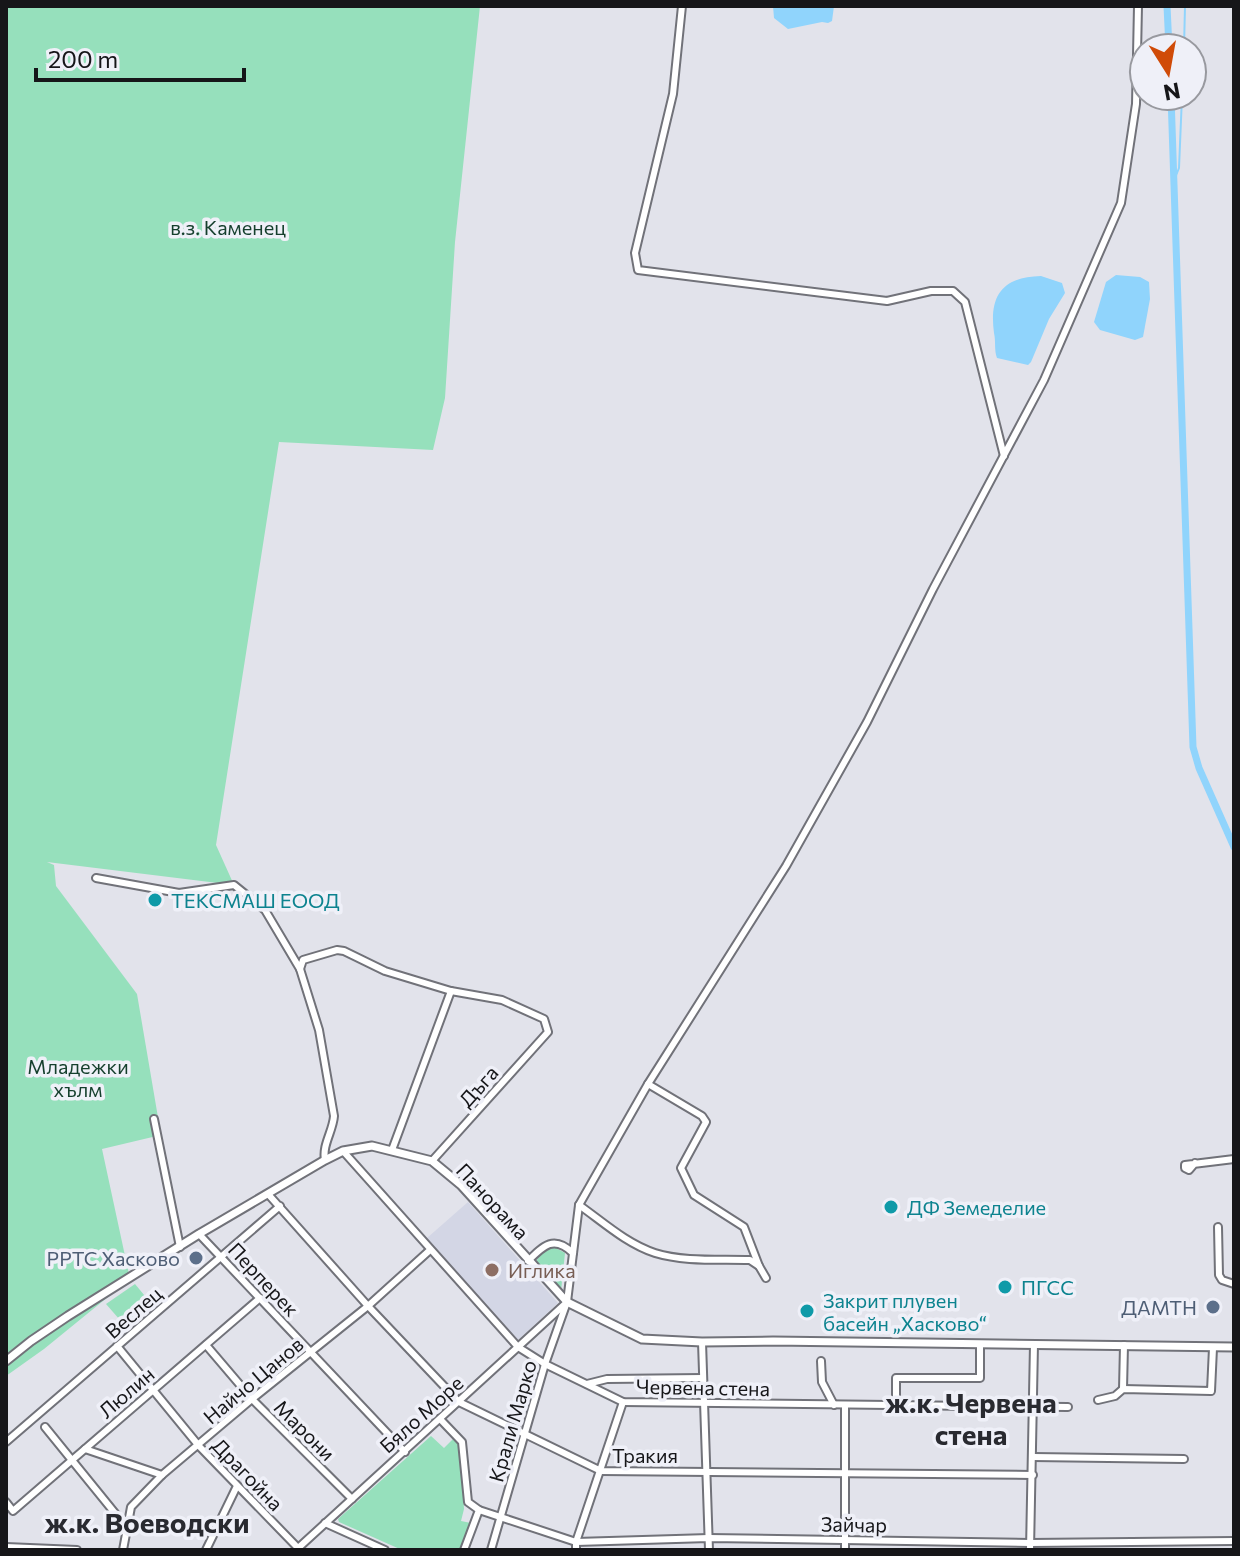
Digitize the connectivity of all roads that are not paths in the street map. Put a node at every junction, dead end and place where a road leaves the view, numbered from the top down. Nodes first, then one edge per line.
1 (682, 6) edge
2 (1138, 6) edge
3 (1004, 456) junction
4 (96, 878) dead end
5 (300, 969) junction
6 (451, 991) junction
7 (648, 1084) junction
8 (154, 1119) dead end
9 (392, 1150) junction
10 (343, 1151) junction
11 (1234, 1159) edge
12 (325, 1160) junction
13 (432, 1161) junction
14 (1195, 1163) dead end
15 (268, 1194) junction
16 (579, 1205) junction
17 (280, 1206) junction
18 (1218, 1227) dead end
19 (199, 1234) junction
20 (180, 1247) junction
21 (430, 1250) junction
22 (573, 1253) junction
23 (221, 1257) junction
24 (528, 1261) junction
25 (759, 1266) junction
26 (766, 1278) dead end
27 (1234, 1284) edge
28 (260, 1298) junction
29 (567, 1302) junction
30 (368, 1306) junction
31 (702, 1342) junction
32 (980, 1344) junction
33 (1034, 1344) junction
34 (206, 1345) junction
35 (1124, 1345) junction
36 (117, 1346) junction
37 (518, 1347) junction
38 (1234, 1347) edge
39 (1213, 1348) junction
40 (310, 1353) junction
41 (6, 1361) edge
42 (821, 1361) dead end
43 (545, 1364) junction
44 (703, 1378) junction
45 (585, 1384) junction
46 (1123, 1389) junction
47 (153, 1390) junction
48 (252, 1399) junction
49 (1098, 1400) dead end
50 (459, 1402) junction
51 (623, 1402) junction
52 (705, 1404) junction
53 (834, 1405) junction
54 (845, 1405) junction
55 (896, 1406) junction
56 (1034, 1407) junction
57 (1068, 1407) dead end
58 (440, 1419) junction
59 (45, 1427) dead end
60 (524, 1435) junction
61 (6, 1442) edge
62 (199, 1446) junction
63 (85, 1449) junction
64 (405, 1452) junction
65 (1033, 1457) junction
66 (73, 1459) junction
67 (1184, 1459) dead end
68 (706, 1470) junction
69 (601, 1471) junction
70 (845, 1473) junction
71 (162, 1475) junction
72 (1033, 1475) junction
73 (237, 1486) junction
74 (352, 1499) junction
75 (6, 1502) edge
76 (479, 1510) junction
77 (500, 1518) junction
78 (325, 1523) junction
79 (127, 1528) junction
80 (709, 1538) junction
81 (845, 1540) junction
82 (1234, 1541) edge
83 (576, 1546) edge
84 (1030, 1546) edge
85 (1134, 1546) edge
86 (6, 1547) edge
87 (44, 1549) edge
88 (297, 1549) edge
89 (77, 1550) edge
90 (123, 1550) edge
91 (206, 1550) edge
92 (385, 1550) edge
93 (464, 1550) edge
94 (491, 1550) edge
95 (709, 1550) edge
96 (845, 1550) edge

1 - 3 street
2 - 3 street
3 - 7 street
4 - 5 street
5 - 6 street
5 - 12 street
6 - 9 street
6 - 13 street, Дъга
7 - 16 street
7 - 25 street
8 - 20 street
9 - 10 street, Панорама
9 - 13 street, Панорама
10 - 12 street, Панорама
10 - 21 street, Червена стена
11 - 14 street
12 - 15 street, Панорама
13 - 24 street, Панорама
15 - 17 street, Тракия
15 - 19 street, Панорама
16 - 22 street, Крали Марко
16 - 25 street
17 - 23 street, Веслец
17 - 30 street, Тракия
18 - 27 street
19 - 20 street, Панорама
19 - 23 street, Перперек
20 - 41 street, Панорама
21 - 30 street, Найчо Цанов
21 - 37 street, Червена стена
22 - 24 street
22 - 29 street, Крали Марко
23 - 28 street, Перперек
23 - 36 street, Веслец
24 - 29 street, Панорама
25 - 26 street
28 - 34 street, Люлин
28 - 40 street, Перперек
29 - 31 street, Панорама
29 - 37 street, Бяло Море
29 - 43 street, Крали Марко
30 - 40 street, Найчо Цанов
30 - 50 street, Тракия
31 - 32 street, Панорама
31 - 44 street
32 - 33 street, Панорама
32 - 55 street
33 - 35 street, Панорама
33 - 56 street
34 - 47 street, Люлин
34 - 48 street, Марони
35 - 39 street, Панорама
35 - 46 street
36 - 47 street, Драгойна
36 - 61 street, Веслец
37 - 43 street, Червена стена
37 - 50 street, Бяло Море
38 - 39 street, Панорама
39 - 46 street
40 - 48 street, Найчо Цанов
40 - 64 street, Перперек
42 - 53 street
43 - 45 street, Червена стена
43 - 60 street, Крали Марко
44 - 45 street
44 - 52 street
45 - 51 street, Червена стена
46 - 49 street
47 - 62 street, Драгойна
47 - 63 street, Люлин
48 - 62 street, Найчо Цанов
48 - 74 street, Марони
50 - 58 street, Бяло Море
50 - 60 street, Тракия
51 - 52 street, Червена стена
51 - 69 street
52 - 53 street, Червена стена
52 - 68 street
53 - 54 street, Червена стена
54 - 55 street, Червена стена
54 - 70 street
55 - 56 street, Червена стена
56 - 57 street, Червена стена
56 - 65 street
58 - 64 street, Бяло Море
58 - 76 street
59 - 66 street
60 - 69 street, Тракия
60 - 77 street, Крали Марко
62 - 71 street, Найчо Цанов
62 - 73 street, Драгойна
63 - 66 street, Люлин
63 - 71 street
64 - 74 street, Бяло Море
65 - 67 street
65 - 72 street
66 - 75 street, Люлин
66 - 79 street
68 - 69 street, Тракия
68 - 70 street, Тракия
68 - 80 street
69 - 83 street
70 - 72 street, Тракия
70 - 81 street
71 - 79 street, Найчо Цанов
72 - 84 street
73 - 88 street, Драгойна
73 - 91 street
74 - 78 street, Бяло Море
76 - 77 street, Зайчар
76 - 93 street
77 - 83 street, Зайчар
77 - 94 street, Крали Марко
78 - 88 street, Бяло Море
78 - 92 street
79 - 90 street, Найчо Цанов
80 - 81 street, Зайчар
80 - 83 street, Зайчар
80 - 95 street
81 - 84 street, Зайчар
81 - 96 street
82 - 85 street, Зайчар
84 - 85 street, Зайчар
86 - 87 street
87 - 89 street

